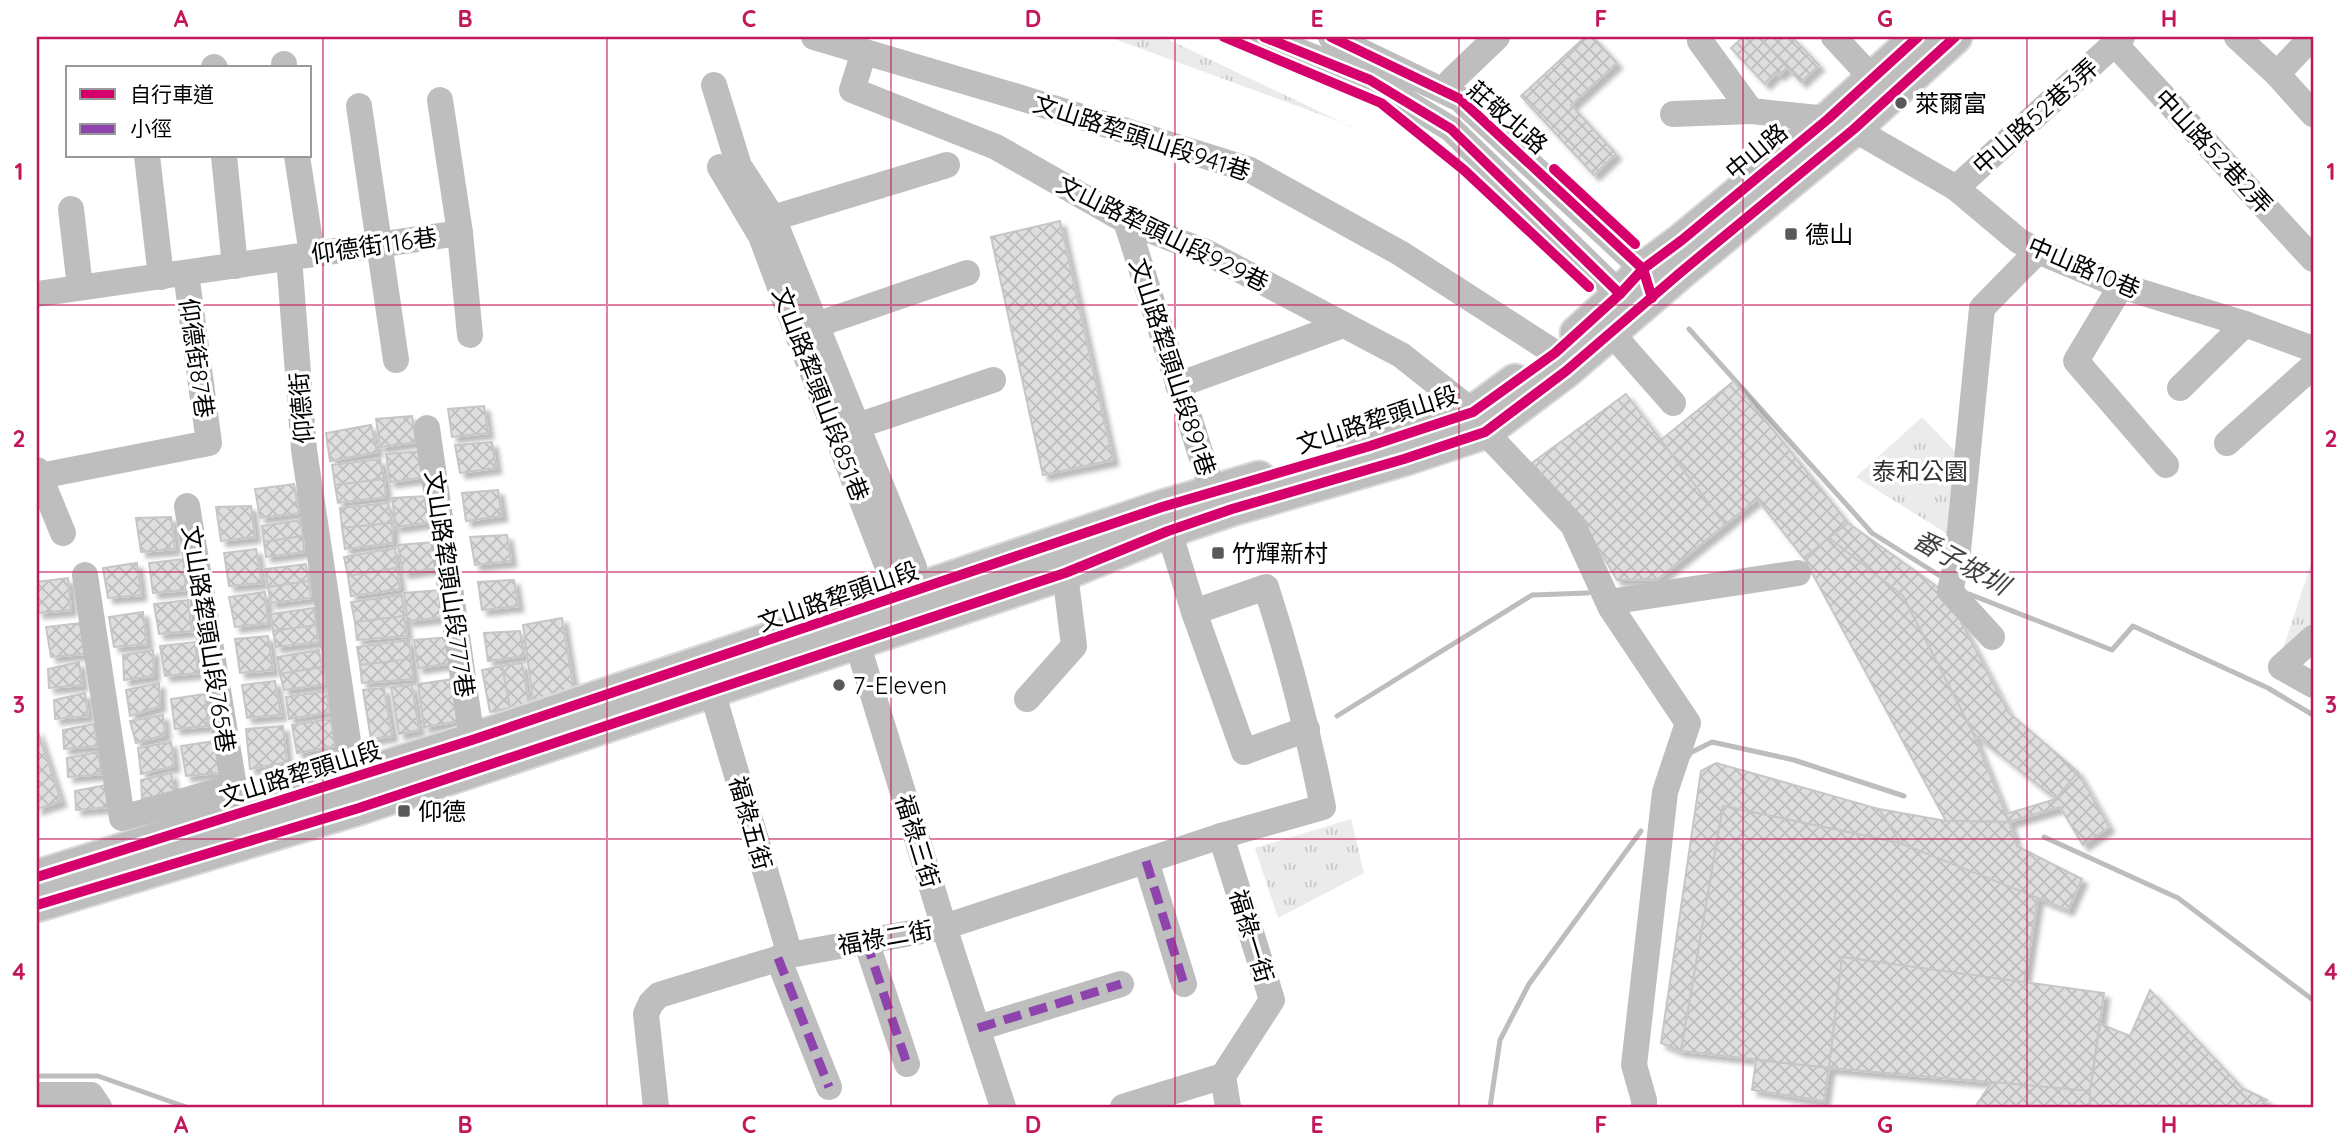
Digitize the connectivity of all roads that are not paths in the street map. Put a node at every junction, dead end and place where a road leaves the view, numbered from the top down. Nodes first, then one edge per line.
1 (814, 37) edge
2 (1264, 37) edge
3 (1331, 37) edge
4 (1497, 37) edge
5 (1834, 37) edge
6 (1918, 37) edge
7 (1955, 37) edge
8 (2237, 37) edge
9 (2312, 37) edge
10 (2118, 40) edge
11 (1700, 41) dead end
12 (864, 52) junction
13 (2277, 74) junction
14 (1872, 78) junction
15 (1451, 81) dead end
16 (714, 85) dead end
17 (440, 100) dead end
18 (359, 106) dead end
19 (1751, 111) junction
20 (1673, 114) dead end
21 (2313, 114) edge
22 (1841, 124) junction
23 (146, 158) edge
24 (224, 158) edge
25 (297, 158) edge
26 (947, 165) dead end
27 (720, 167) dead end
28 (1956, 188) junction
29 (71, 209) dead end
30 (773, 218) junction
31 (1126, 221) junction
32 (460, 233) junction
33 (380, 244) junction
34 (2038, 251) junction
35 (300, 256) junction
36 (2313, 259) edge
37 (235, 266) junction
38 (967, 273) dead end
39 (173, 275) junction
40 (1648, 284) junction
41 (2121, 286) junction
42 (80, 287) junction
43 (37, 294) edge
44 (1609, 314) junction
45 (2245, 324) junction
46 (816, 325) junction
47 (1343, 325) junction
48 (470, 335) dead end
49 (2313, 349) edge
50 (1555, 353) junction
51 (396, 360) dead end
52 (2313, 366) edge
53 (993, 380) dead end
54 (1178, 385) junction
55 (2180, 388) dead end
56 (1673, 403) dead end
57 (1479, 422) junction
58 (857, 426) junction
59 (427, 428) dead end
60 (2227, 443) dead end
61 (2166, 465) dead end
62 (38, 473) edge
63 (1216, 502) junction
64 (187, 506) dead end
65 (1165, 519) junction
66 (63, 533) dead end
67 (1060, 558) junction
68 (1798, 572) dead end
69 (85, 575) dead end
70 (1609, 602) junction
71 (914, 608) junction
72 (1194, 611) junction
73 (853, 629) junction
74 (1992, 637) dead end
75 (2313, 638) edge
76 (2313, 685) edge
77 (712, 691) junction
78 (1027, 699) dead end
79 (1307, 729) junction
80 (472, 740) junction
81 (355, 794) junction
82 (199, 811) junction
83 (1221, 836) junction
84 (1146, 861) junction
85 (37, 877) edge
86 (37, 905) edge
87 (944, 927) junction
88 (866, 941) junction
89 (784, 956) junction
90 (1184, 984) dead end
91 (1121, 985) dead end
92 (978, 1028) junction
93 (907, 1064) dead end
94 (1223, 1076) junction
95 (829, 1087) dead end
96 (37, 1095) edge
97 (99, 1107) edge
98 (656, 1107) edge
99 (1003, 1107) edge
100 (1123, 1107) edge
101 (1228, 1107) edge
102 (1644, 1107) edge

1 - 12 street, 文山路犂頭山段941巷
2 - 44 street, 莊敬北路
3 - 40 street, 莊敬北路
4 - 15 street
5 - 14 street
6 - 14 main road, 中山路
7 - 22 main road, 中山路
8 - 13 street
9 - 13 street
10 - 28 street, 中山路52巷3弄
10 - 36 street, 中山路52巷2弄
11 - 19 street
12 - 31 street, 文山路犂頭山段929巷
12 - 50 street, 文山路犂頭山段941巷
13 - 21 street
14 - 22 main road, 中山路
16 - 30 street
17 - 32 street
18 - 33 street
19 - 20 street
19 - 22 street
22 - 28 street, 中山路10巷
22 - 40 main road, 中山路
23 - 39 street, 仰德街87巷
24 - 37 street
25 - 35 street, 仰德街
26 - 30 street
27 - 71 street, 文山路犂頭山段851巷
28 - 34 street, 中山路10巷
29 - 42 street
30 - 46 street
31 - 47 street, 文山路犂頭山段929巷
31 - 54 street, 文山路犂頭山段891巷
32 - 33 street, 仰德街116巷
32 - 48 street
33 - 35 street, 仰德街116巷
33 - 51 street
34 - 41 street, 中山路10巷
34 - 74 street
35 - 37 street
35 - 81 street, 仰德街
37 - 39 street
38 - 46 street
39 - 42 street
39 - 62 street, 仰德街87巷
40 - 44 main road, 文山路犂頭山段
41 - 45 street, 中山路10巷
41 - 61 street
42 - 43 street
44 - 50 main road, 文山路犂頭山段
44 - 56 street, 莊敬北路
44 - 57 main road, 文山路犂頭山段
45 - 49 street, 中山路10巷
45 - 55 street
46 - 58 street
47 - 54 street
47 - 57 street, 文山路犂頭山段929巷
50 - 57 main road, 文山路犂頭山段
52 - 60 street
53 - 58 street
54 - 63 street, 文山路犂頭山段891巷
57 - 63 main road, 文山路犂頭山段
57 - 70 street, 文山路犂頭山段929巷
58 - 71 street
59 - 80 street, 文山路犂頭山段777巷
62 - 66 street
63 - 65 main road, 文山路犂頭山段
64 - 82 street, 文山路犂頭山段765巷
65 - 67 main road, 文山路犂頭山段
65 - 72 street
67 - 71 main road, 文山路犂頭山段
67 - 78 street
68 - 70 street
69 - 82 street
70 - 102 street, 文山路犂頭山段929巷
71 - 73 main road, 文山路犂頭山段
72 - 79 street
72 - 79 street
73 - 77 main road, 文山路犂頭山段
73 - 80 main road, 文山路犂頭山段
73 - 87 street, 福祿三街
75 - 76 street
77 - 81 main road, 文山路犂頭山段
77 - 89 street, 福祿五街
79 - 83 street, 福祿二街
80 - 81 main road, 文山路犂頭山段
81 - 82 main road, 文山路犂頭山段
81 - 86 main road, 文山路犂頭山段
82 - 85 main road, 文山路犂頭山段
83 - 84 street, 福祿二街
83 - 94 street, 福祿一街
84 - 87 street, 福祿二街
84 - 90 street
87 - 88 street, 福祿二街
87 - 92 street, 福祿三街
88 - 89 street, 福祿二街
88 - 93 street
89 - 95 street, 福祿五街
89 - 98 street, 福祿二街
91 - 92 street
92 - 99 street, 福祿三街
94 - 100 street
94 - 101 street
96 - 97 street

